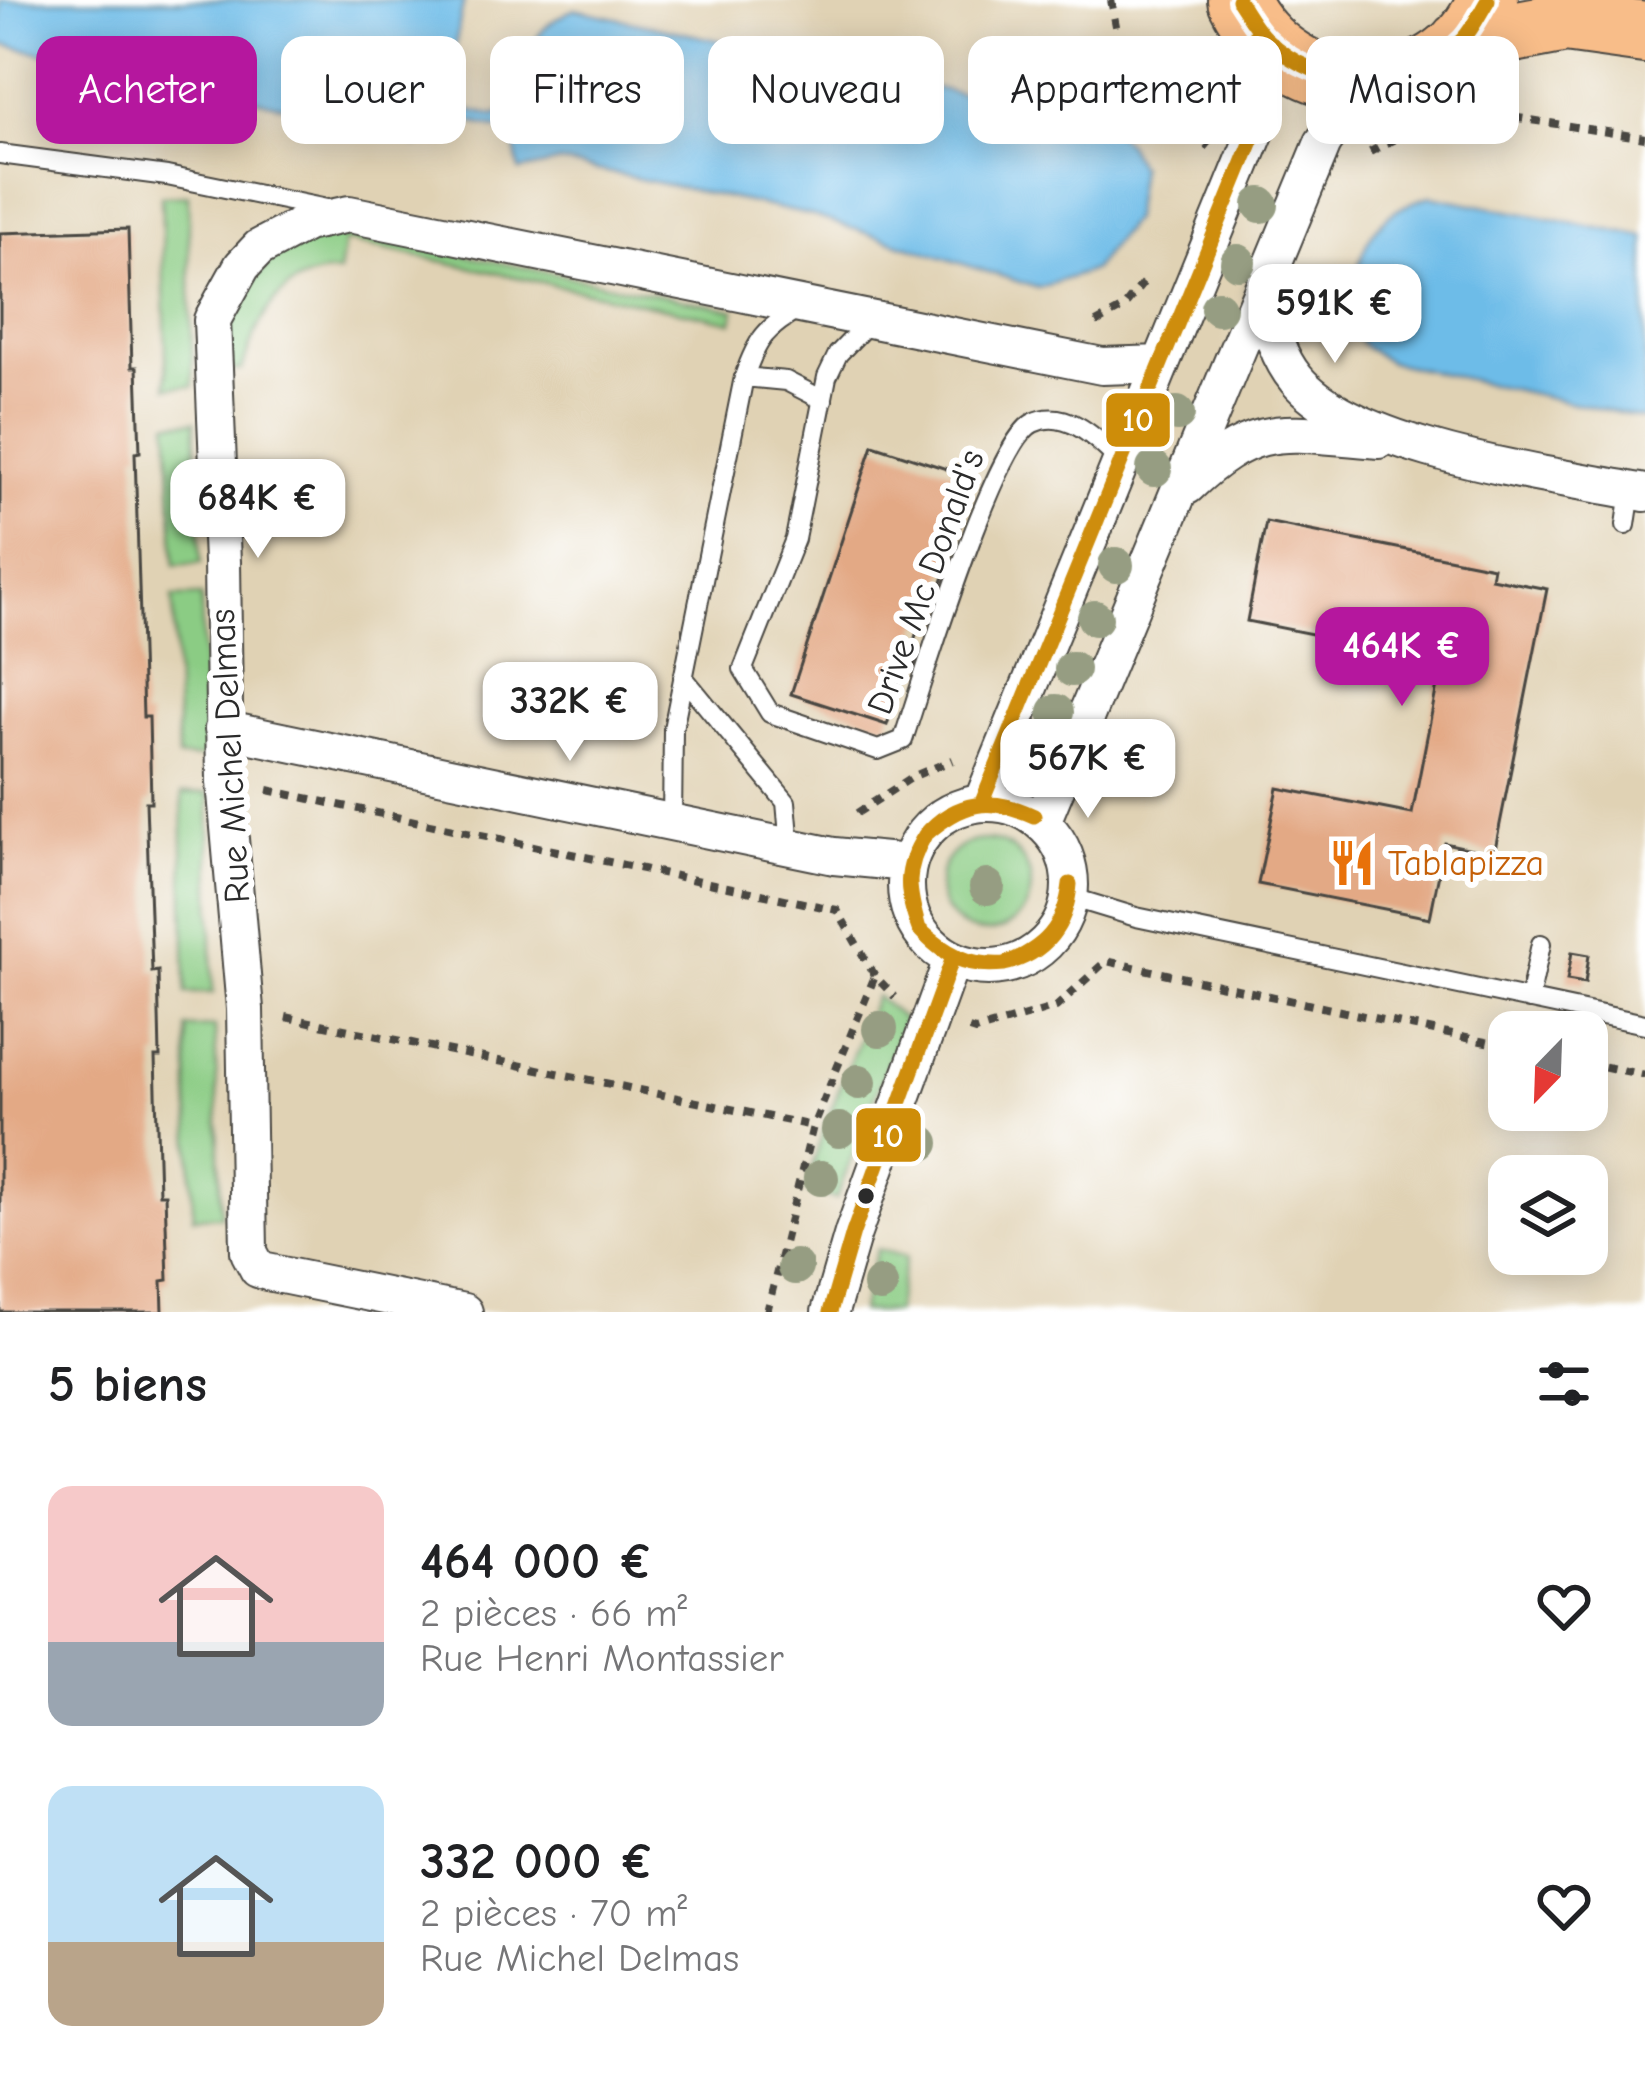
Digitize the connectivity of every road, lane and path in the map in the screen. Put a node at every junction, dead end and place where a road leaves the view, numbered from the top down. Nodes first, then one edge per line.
1 (1111, 0) edge
2 (1242, 9) edge
3 (1474, 21) edge
4 (1645, 33) edge
5 (1118, 36) edge
6 (1306, 70) edge
7 (1519, 118) edge
8 (1645, 138) edge
9 (1202, 144) edge
10 (1204, 144) edge
11 (1323, 144) edge
12 (1386, 144) edge
13 (0, 154) edge
14 (1194, 163) dead end
15 (1245, 163) junction
16 (1304, 187) junction
17 (349, 214) junction
18 (1155, 259) dead end
19 (1261, 293) junction
20 (801, 308) junction
21 (870, 321) junction
22 (1161, 364) junction
23 (1102, 366) junction
24 (744, 377) junction
25 (823, 400) junction
26 (1400, 442) junction
27 (1121, 463) junction
28 (1175, 497) junction
29 (1634, 503) edge
30 (683, 677) junction
31 (223, 729) junction
32 (958, 758) dead end
33 (225, 782) junction
34 (982, 802) junction
35 (1042, 822) junction
36 (672, 823) junction
37 (790, 847) junction
38 (835, 856) junction
39 (908, 863) junction
40 (1070, 897) junction
41 (821, 906) junction
42 (1541, 944) dead end
43 (952, 960) junction
44 (875, 976) junction
45 (1529, 1000) junction
46 (245, 1009) junction
47 (932, 1015) junction
48 (1645, 1024) edge
49 (1488, 1043) edge
50 (1608, 1067) edge
51 (1645, 1075) edge
52 (813, 1126) junction
53 (464, 1312) edge
54 (767, 1312) edge
55 (830, 1312) edge

1 - 5 path
2 - 6 main road
2 - 15 street
3 - 4 main road
7 - 8 path
9 - 14 path
10 - 15 path
11 - 16 street
12 - 16 path
13 - 17 lane
15 - 22 street
16 - 19 street
17 - 20 street, Rue Michel Delmas
17 - 31 street, Rue Michel Delmas
18 - 23 path
19 - 26 street
19 - 28 street
20 - 21 street, Rue Michel Delmas
20 - 24 lane
21 - 23 street, Rue Michel Delmas
21 - 25 lane, Drive Mc Donald's
22 - 23 street, Rue Michel Delmas
22 - 27 street
24 - 25 lane
24 - 30 lane
25 - 27 lane, Drive Mc Donald's
26 - 28 street
26 - 29 street
27 - 34 street
28 - 35 street
30 - 36 lane
30 - 37 lane
31 - 33 street, Rue Michel Delmas
31 - 36 street
32 - 38 path
33 - 41 path
33 - 46 street, Rue Michel Delmas
34 - 35 street
34 - 39 street
35 - 40 street
36 - 37 street
37 - 38 street
38 - 39 street
38 - 41 path
39 - 43 street
40 - 43 street
40 - 45 lane
41 - 44 path
42 - 45 lane
43 - 47 street
44 - 47 path
44 - 52 path
45 - 48 lane
46 - 52 path
46 - 53 street, Rue Michel Delmas
47 - 49 path
47 - 55 street
50 - 51 path
52 - 54 path

